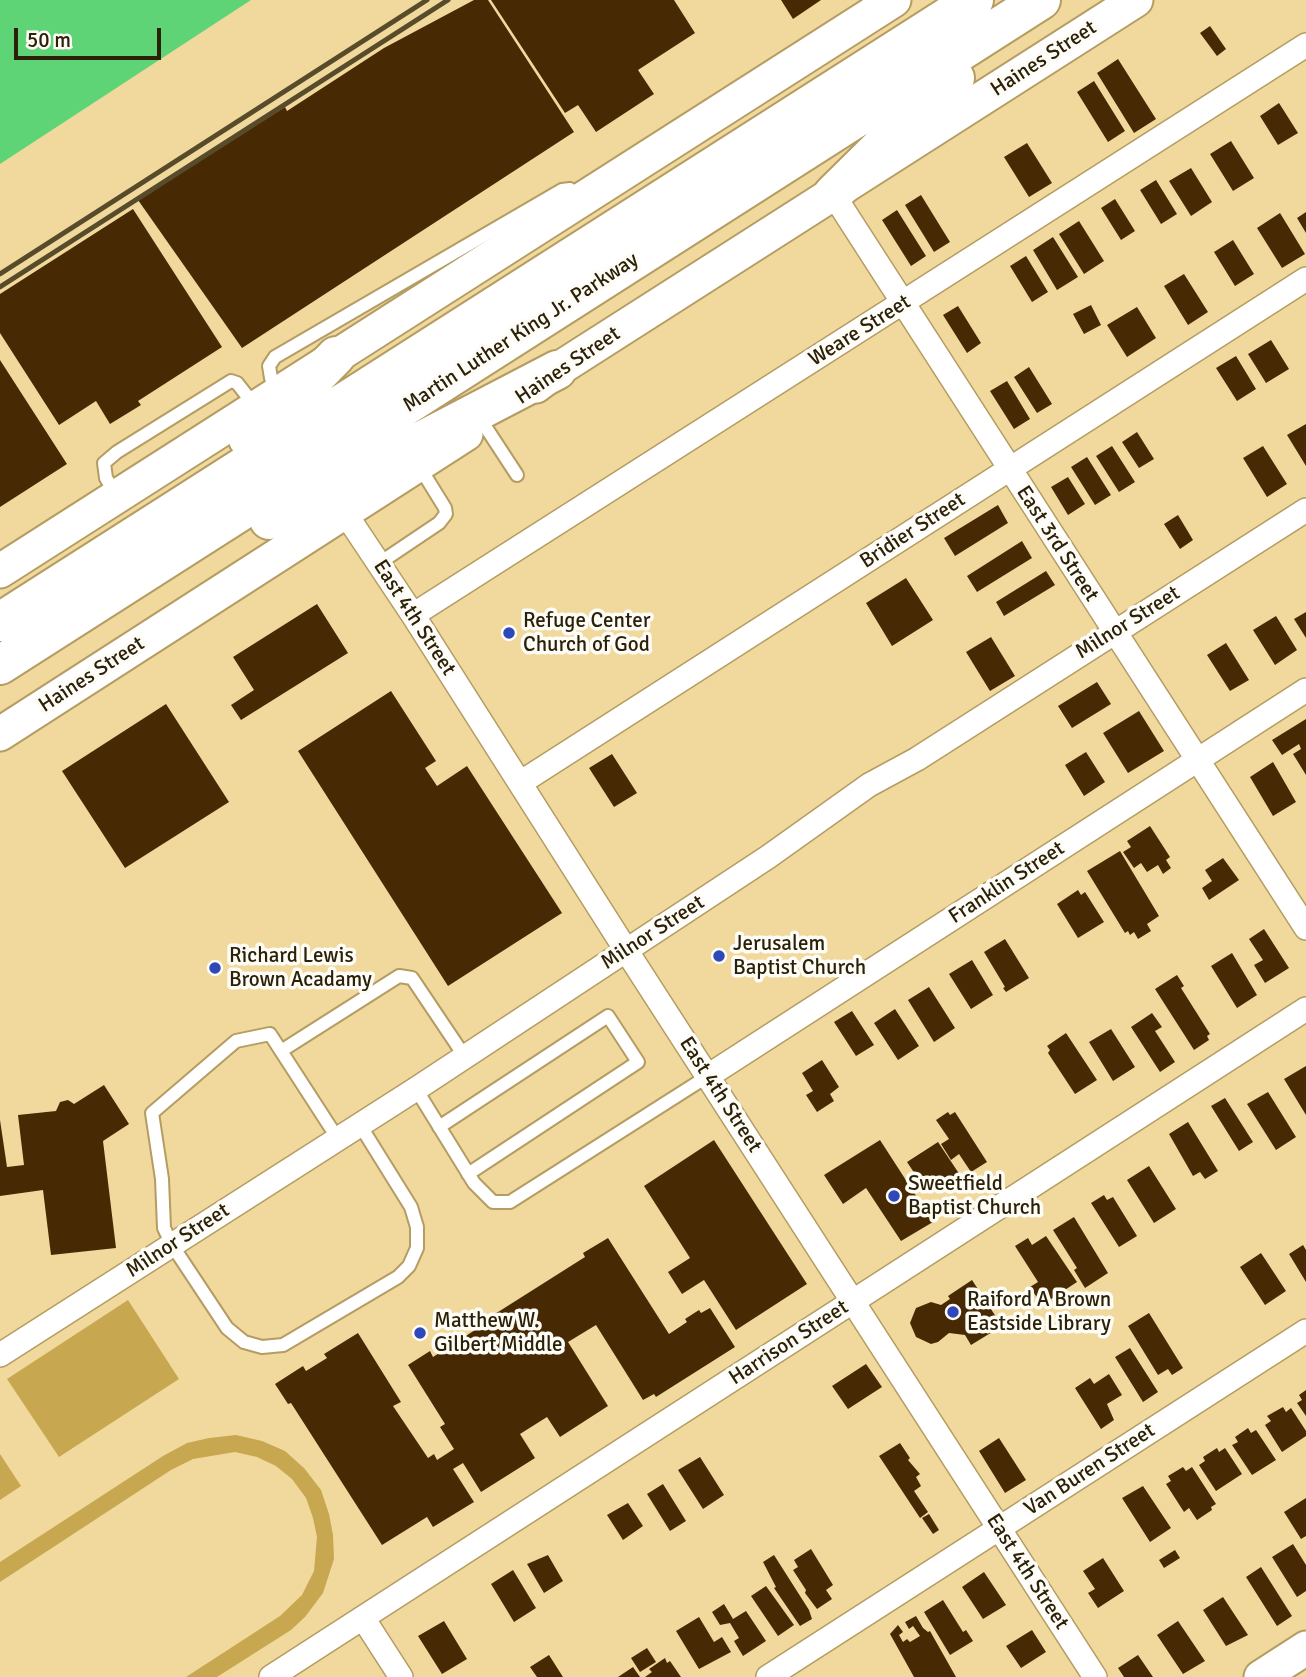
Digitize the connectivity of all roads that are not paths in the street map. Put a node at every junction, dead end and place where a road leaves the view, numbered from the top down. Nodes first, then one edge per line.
1 (894, 0) edge
2 (974, 0) edge
3 (1041, 0) edge
4 (1051, 0) edge
5 (1136, 0) edge
6 (1306, 45) edge
7 (833, 194) junction
8 (579, 201) junction
9 (1306, 279) edge
10 (903, 303) junction
11 (336, 356) junction
12 (558, 370) junction
13 (268, 399) junction
14 (483, 423) junction
15 (418, 466) junction
16 (1009, 471) junction
17 (517, 475) dead end
18 (1306, 510) edge
19 (345, 513) junction
20 (110, 550) junction
21 (379, 564) junction
22 (0, 571) edge
23 (413, 615) junction
24 (77, 617) junction
25 (0, 622) edge
26 (1114, 632) junction
27 (0, 666) edge
28 (1306, 690) edge
29 (0, 734) edge
30 (1197, 760) junction
31 (520, 783) junction
32 (1306, 928) edge
33 (626, 950) junction
34 (1306, 1009) edge
35 (281, 1051) junction
36 (465, 1057) junction
37 (708, 1076) junction
38 (416, 1089) junction
39 (360, 1125) junction
40 (439, 1127) junction
41 (338, 1139) junction
42 (468, 1174) junction
43 (172, 1245) junction
44 (854, 1302) junction
45 (1306, 1331) edge
46 (0, 1355) edge
47 (1000, 1529) junction
48 (363, 1618) junction
49 (1306, 1648) edge
50 (271, 1677) edge
51 (401, 1677) edge
52 (768, 1677) edge
53 (1095, 1677) edge
54 (1261, 1677) edge

1 - 8 street
2 - 20 highway, Martin Luther King Jr. Parkway
3 - 24 highway, Martin Luther King Jr. Parkway
4 - 7 highway
5 - 7 street, Haines Street
6 - 10 street, Weare Street
7 - 10 street, East 3rd Street
7 - 12 street, Haines Street
8 - 11 street
8 - 13 lane
9 - 16 street, Bridier Street
10 - 16 street, East 3rd Street
10 - 23 street, Weare Street
11 - 13 street
11 - 20 highway
12 - 14 street, Haines Street
12 - 24 highway
13 - 22 street
14 - 15 street, Haines Street
14 - 17 lane
15 - 19 street, Haines Street
15 - 21 lane
16 - 26 street, East 3rd Street
16 - 31 street, Bridier Street
18 - 26 street, Milnor Street
19 - 21 street, East 4th Street
19 - 29 street, Haines Street
20 - 25 highway, Martin Luther King Jr. Parkway
21 - 23 street, East 4th Street
23 - 31 street, East 4th Street
24 - 27 highway, Martin Luther King Jr. Parkway
26 - 30 street, East 3rd Street
26 - 33 street, Milnor Street
28 - 30 street, Franklin Street
30 - 32 street, East 3rd Street
30 - 37 street, Franklin Street
31 - 33 street, East 4th Street
33 - 36 street, Milnor Street
33 - 37 street, East 4th Street
34 - 44 street, Harrison Street
35 - 36 lane
35 - 41 lane
35 - 43 lane
36 - 38 street, Milnor Street
37 - 42 lane
37 - 44 street, East 4th Street
38 - 39 street, Milnor Street
38 - 40 lane
39 - 41 street, Milnor Street
39 - 43 lane
40 - 42 lane
40 - 42 lane
41 - 43 street, Milnor Street
43 - 46 street, Milnor Street
44 - 47 street, East 4th Street
44 - 48 street, Harrison Street
45 - 47 street, Van Buren Street
47 - 52 street, Van Buren Street
47 - 53 street, East 4th Street
48 - 50 street, Harrison Street
48 - 51 street
49 - 54 street

